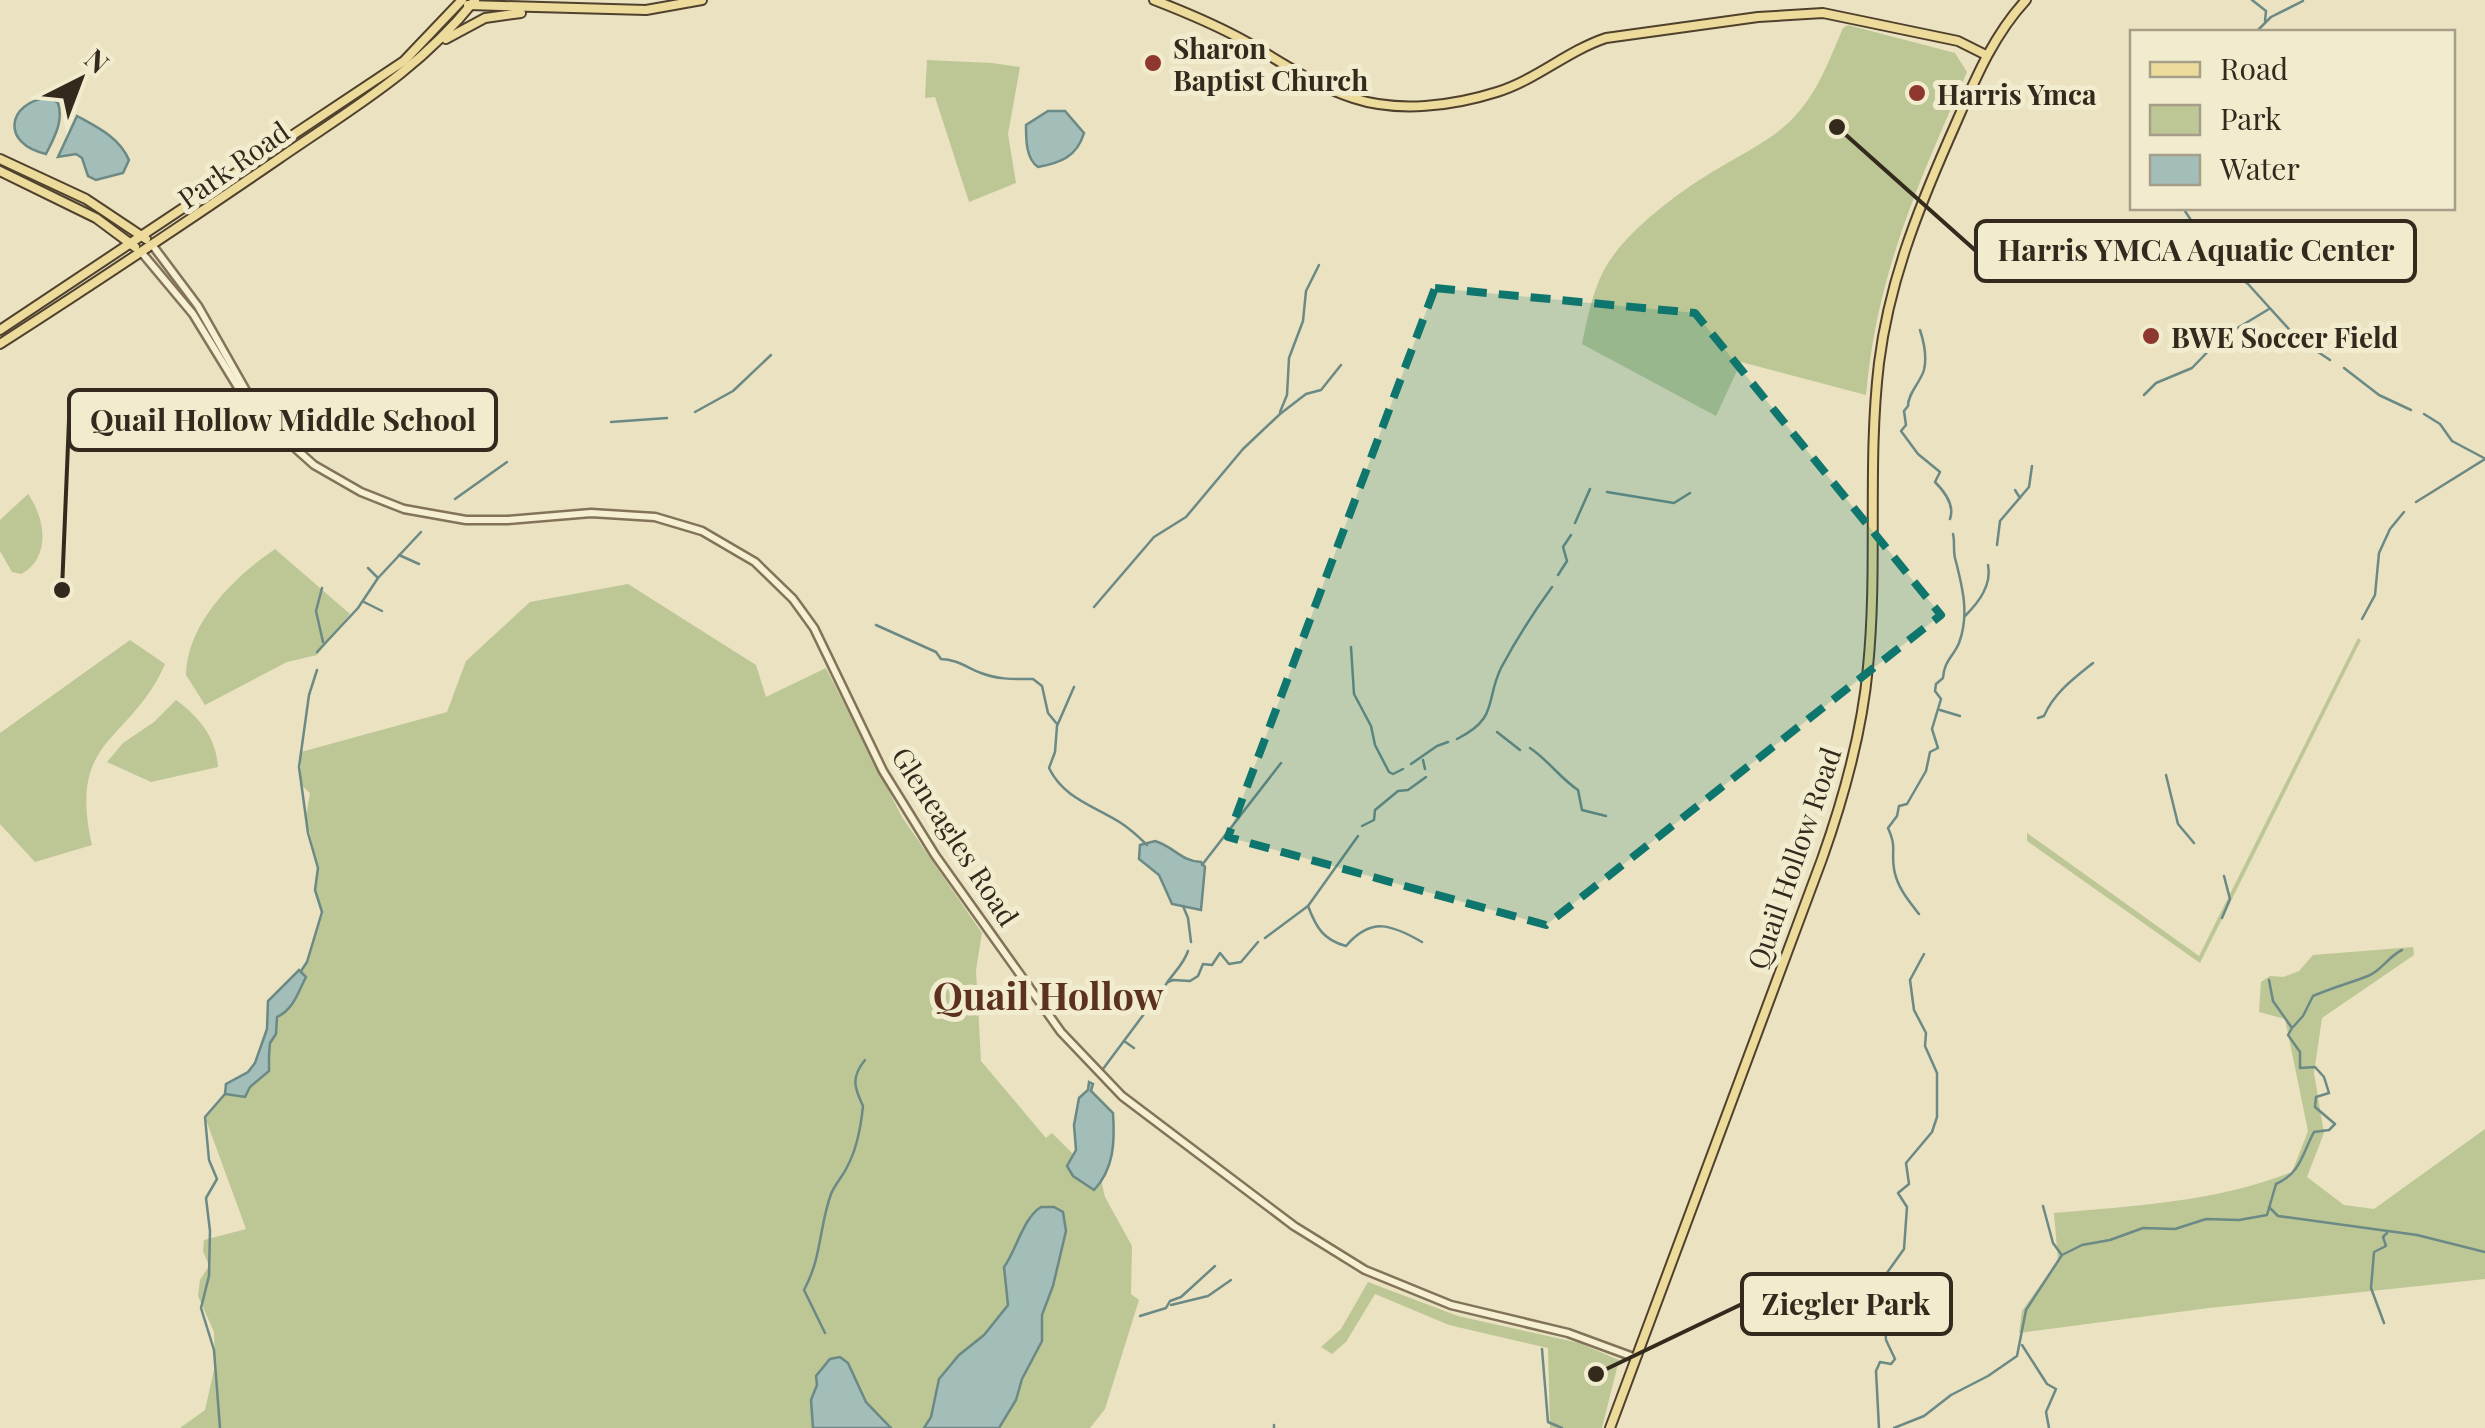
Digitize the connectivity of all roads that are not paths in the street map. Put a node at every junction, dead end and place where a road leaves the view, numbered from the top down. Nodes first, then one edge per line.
1 (494, 0) edge
2 (702, 0) edge
3 (1154, 0) edge
4 (2026, 0) edge
5 (467, 2) edge
6 (512, 8) junction
7 (544, 8) junction
8 (434, 48) junction
9 (1986, 55) junction
10 (0, 159) edge
11 (0, 172) edge
12 (143, 237) junction
13 (132, 244) junction
14 (153, 246) junction
15 (142, 253) junction
16 (0, 330) edge
17 (0, 344) edge
18 (252, 402) junction
19 (1636, 1358) junction
20 (1610, 1428) edge

1 - 6 main road
2 - 7 main road
3 - 9 main road
4 - 9 main road, Quail Hollow Road
5 - 6 main road
5 - 8 main road, Park Road
5 - 12 main road, Park Road
6 - 7 main road
7 - 8 main road
8 - 14 main road, Park Road
9 - 19 main road, Quail Hollow Road
10 - 12 main road
11 - 13 main road
12 - 13 main road, Park Road
12 - 14 main road
13 - 15 main road
13 - 16 main road, Park Road
14 - 15 main road, Park Road
14 - 18 street, Gleneagles Road
15 - 17 main road, Park Road
15 - 18 street, Gleneagles Road
18 - 19 street, Gleneagles Road
19 - 20 main road, Quail Hollow Road

